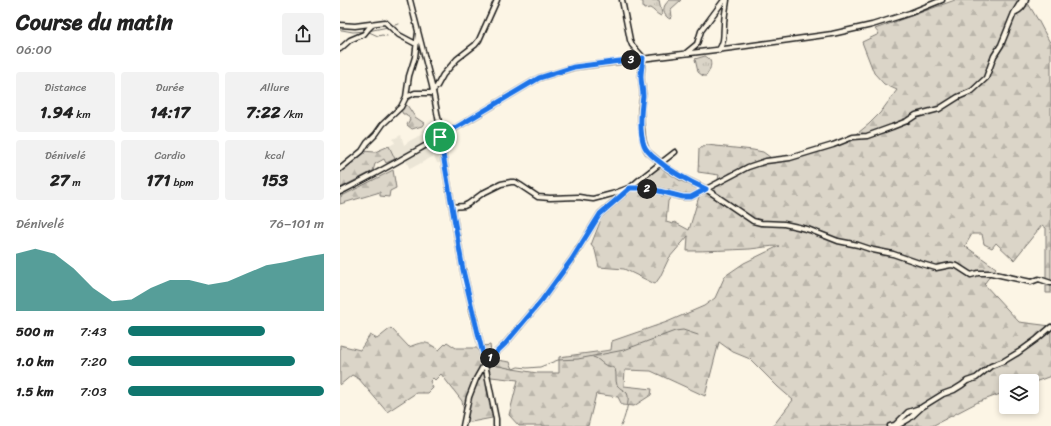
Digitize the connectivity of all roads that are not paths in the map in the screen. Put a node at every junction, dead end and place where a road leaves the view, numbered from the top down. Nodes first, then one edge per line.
1 (410, 0) edge
2 (496, 0) edge
3 (622, 0) edge
4 (726, 0) edge
5 (942, 0) edge
6 (1022, 0) edge
7 (1026, 0) edge
8 (1014, 13) junction
9 (374, 24) junction
10 (340, 25) edge
11 (418, 30) junction
12 (416, 44) junction
13 (340, 49) edge
14 (719, 50) junction
15 (686, 54) junction
16 (643, 58) junction
17 (433, 90) junction
18 (406, 97) junction
19 (440, 137) junction
20 (675, 152) dead end
21 (661, 163) junction
22 (340, 169) edge
23 (630, 188) junction
24 (706, 189) junction
25 (340, 192) edge
26 (453, 207) junction
27 (1051, 283) edge
28 (1051, 327) edge
29 (485, 363) junction
30 (922, 407) junction
31 (463, 426) edge
32 (496, 426) edge
33 (890, 426) edge
34 (897, 426) edge

1 - 11 street
2 - 17 street
3 - 16 street
4 - 14 street
4 - 15 street
5 - 14 street
6 - 8 street
7 - 8 street
8 - 24 street
9 - 10 street
9 - 12 street
9 - 13 street
11 - 12 street
11 - 17 street
12 - 18 street
14 - 15 street
15 - 16 street
16 - 19 street
16 - 21 street
17 - 18 street
17 - 19 street
18 - 22 street
19 - 25 street
19 - 26 street
20 - 21 street
21 - 23 street
21 - 24 street
23 - 24 street
23 - 26 street
23 - 29 street
24 - 27 street
26 - 29 street
28 - 30 street
29 - 31 street
29 - 32 street
30 - 33 street
30 - 34 street

